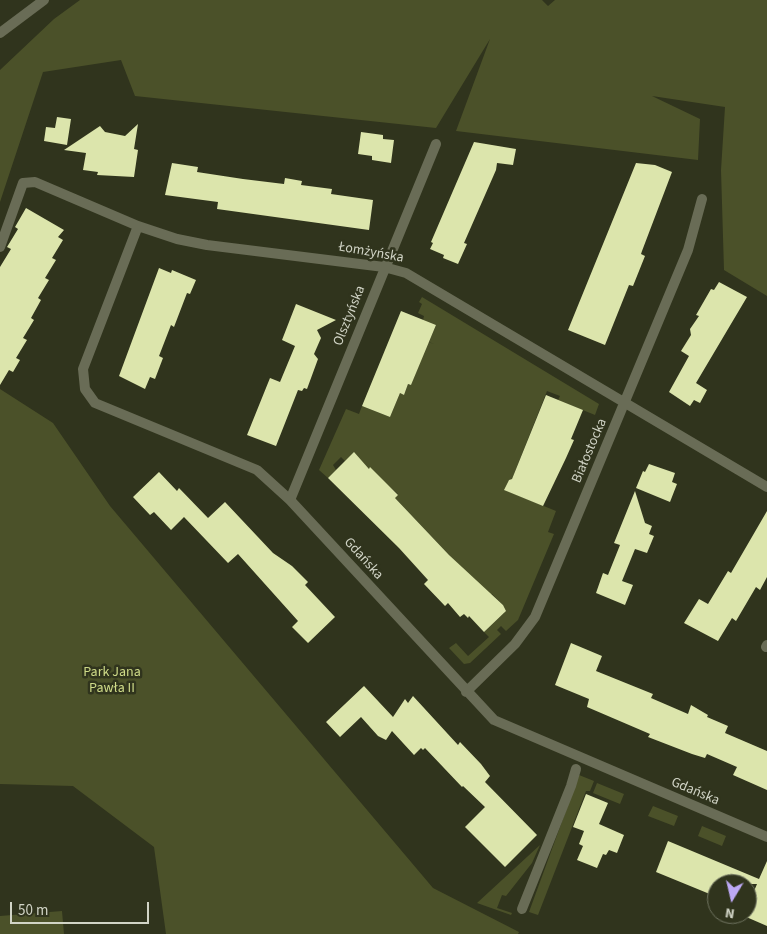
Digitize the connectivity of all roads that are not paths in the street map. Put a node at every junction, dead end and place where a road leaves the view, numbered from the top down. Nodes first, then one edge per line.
1 (44, 0) edge
2 (0, 33) edge
3 (436, 144) dead end
4 (702, 199) dead end
5 (138, 226) junction
6 (0, 247) edge
7 (384, 267) junction
8 (626, 401) junction
9 (767, 487) edge
10 (290, 500) junction
11 (466, 692) junction
12 (576, 770) dead end
13 (767, 837) edge
14 (522, 909) dead end

1 - 2 street
3 - 7 street, Olsztyńska
4 - 8 street, Białostocka
5 - 6 street, Łomżyńska
5 - 7 street, Łomżyńska
5 - 10 street, Gdańska
7 - 8 street, Łomżyńska
7 - 10 street, Olsztyńska
8 - 9 street, Łomżyńska
8 - 11 street, Białostocka
10 - 11 street, Gdańska
11 - 13 street, Gdańska
12 - 14 street

